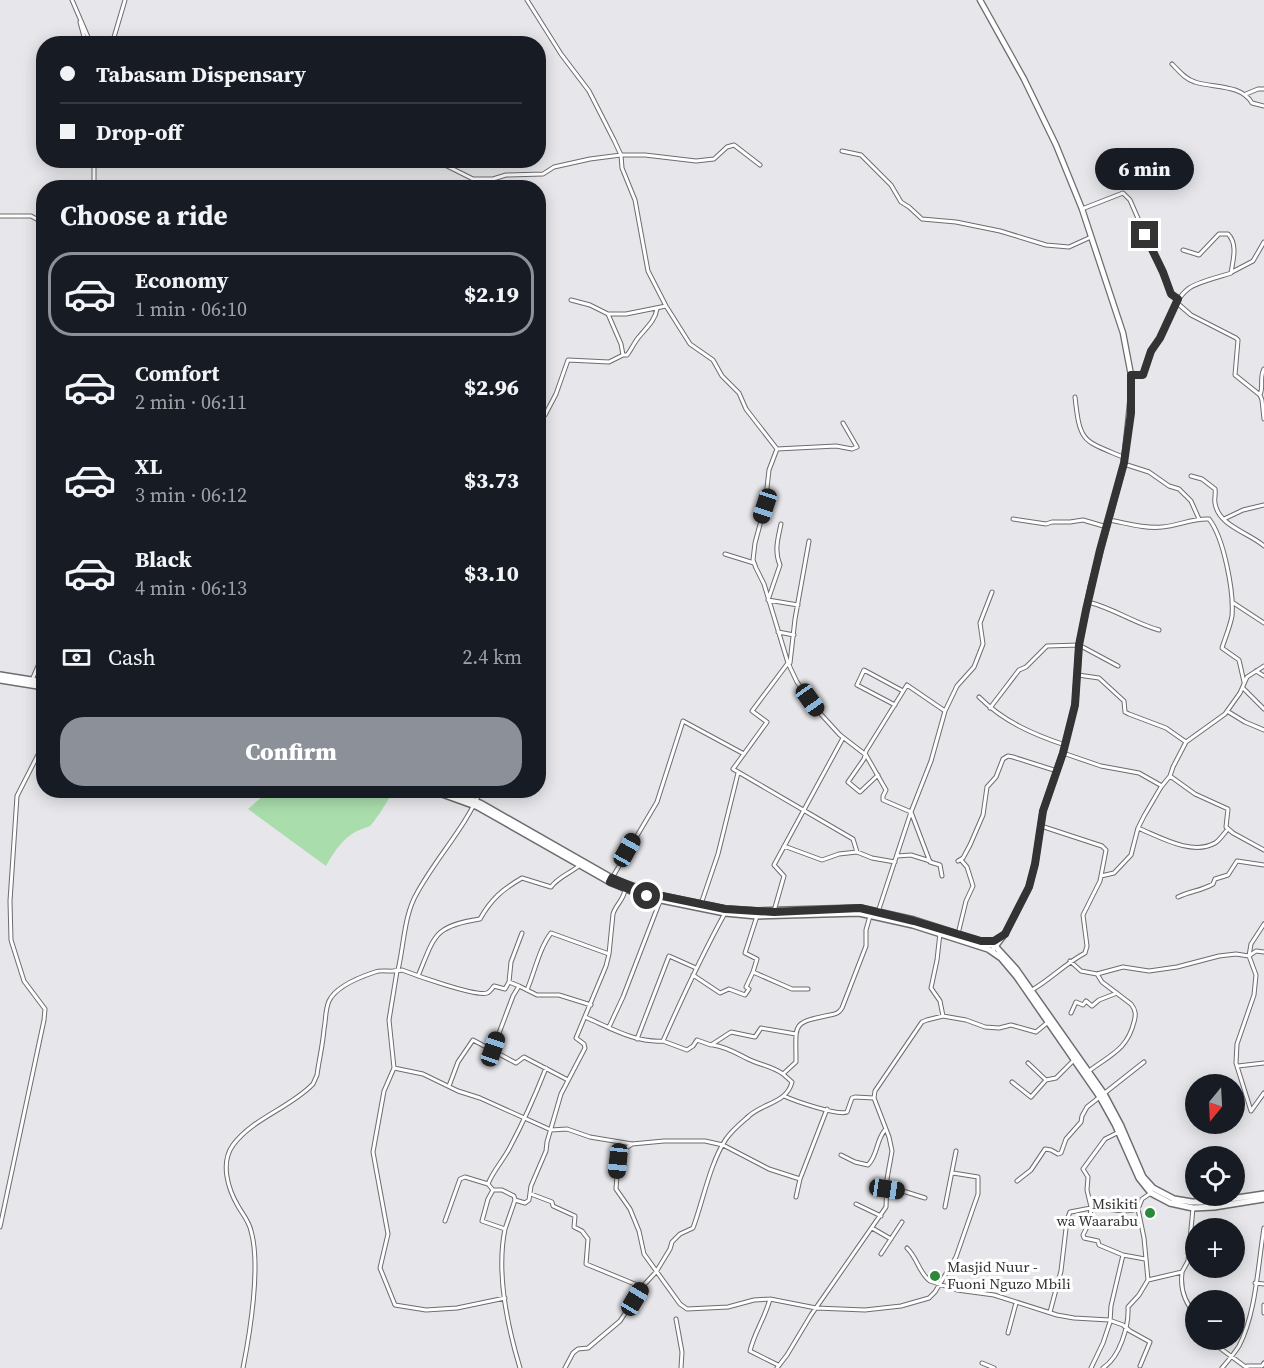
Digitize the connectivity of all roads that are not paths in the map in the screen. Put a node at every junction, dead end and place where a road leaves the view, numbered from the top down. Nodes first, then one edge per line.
1 (72, 0) edge
2 (125, 0) edge
3 (527, 0) edge
4 (980, 0) edge
5 (77, 12) junction
6 (84, 36) edge
7 (88, 36) edge
8 (114, 36) edge
9 (1172, 64) dead end
10 (1264, 89) edge
11 (1246, 94) junction
12 (1264, 106) edge
13 (842, 151) dead end
14 (621, 155) junction
15 (760, 165) dead end
16 (451, 168) edge
17 (1082, 209) junction
18 (0, 216) edge
19 (36, 219) edge
20 (1091, 237) junction
21 (1264, 242) edge
22 (1183, 250) dead end
23 (1231, 273) junction
24 (571, 300) dead end
25 (1177, 301) junction
26 (666, 306) junction
27 (657, 308) junction
28 (608, 314) junction
29 (623, 355) junction
30 (1264, 369) edge
31 (1131, 375) junction
32 (1260, 395) junction
33 (1075, 397) dead end
34 (546, 413) edge
35 (1264, 419) edge
36 (843, 423) dead end
37 (777, 448) junction
38 (1124, 461) junction
39 (1191, 476) dead end
40 (1264, 505) edge
41 (1013, 519) dead end
42 (1199, 519) junction
43 (1224, 519) junction
44 (1109, 520) junction
45 (781, 524) dead end
46 (1107, 526) junction
47 (809, 541) dead end
48 (1264, 546) edge
49 (725, 554) dead end
50 (754, 563) junction
51 (992, 592) dead end
52 (768, 600) junction
53 (1088, 602) junction
54 (1232, 602) junction
55 (798, 605) junction
56 (1264, 623) edge
57 (1159, 630) dead end
58 (778, 632) junction
59 (794, 634) junction
60 (1079, 645) junction
61 (788, 663) junction
62 (1118, 666) dead end
63 (1264, 666) edge
64 (36, 671) edge
65 (1256, 671) junction
66 (1078, 675) junction
67 (1264, 676) edge
68 (0, 677) edge
69 (1244, 682) junction
70 (31, 683) junction
71 (36, 683) edge
72 (36, 685) edge
73 (1243, 688) junction
74 (903, 691) junction
75 (979, 697) dead end
76 (895, 705) junction
77 (990, 708) junction
78 (1264, 709) edge
79 (945, 711) junction
80 (1227, 711) junction
81 (1264, 730) edge
82 (843, 738) junction
83 (1186, 742) junction
84 (1065, 746) junction
85 (1063, 753) junction
86 (744, 754) junction
87 (866, 755) junction
88 (36, 759) edge
89 (1057, 771) junction
90 (738, 773) junction
91 (878, 775) junction
92 (1170, 776) junction
93 (1162, 786) junction
94 (461, 798) edge
95 (478, 798) edge
96 (476, 803) junction
97 (803, 811) junction
98 (910, 812) junction
99 (1041, 826) junction
100 (1138, 828) junction
101 (1228, 829) junction
102 (784, 846) junction
103 (1264, 850) edge
104 (857, 852) junction
105 (897, 856) junction
106 (930, 861) junction
107 (895, 862) junction
108 (580, 865) junction
109 (1264, 866) edge
110 (942, 876) dead end
111 (1101, 876) junction
112 (611, 880) junction
113 (625, 889) junction
114 (1179, 897) dead end
115 (661, 900) junction
116 (700, 904) junction
117 (774, 912) junction
118 (878, 912) junction
119 (725, 913) junction
120 (870, 915) junction
121 (757, 916) junction
122 (1264, 924) edge
123 (522, 933) dead end
124 (940, 933) junction
125 (958, 934) junction
126 (1005, 934) junction
127 (981, 941) junction
128 (994, 949) junction
129 (1264, 952) edge
130 (1003, 953) junction
131 (609, 954) junction
132 (1249, 956) junction
133 (1070, 961) junction
134 (696, 968) junction
135 (397, 971) junction
136 (753, 972) junction
137 (1097, 974) junction
138 (693, 975) junction
139 (418, 976) junction
140 (509, 982) junction
141 (519, 986) junction
142 (808, 989) dead end
143 (527, 990) junction
144 (1031, 990) junction
145 (1117, 993) junction
146 (591, 1005) junction
147 (1071, 1013) dead end
148 (943, 1016) junction
149 (585, 1017) junction
150 (1048, 1022) junction
151 (609, 1027) junction
152 (796, 1034) junction
153 (637, 1039) junction
154 (663, 1041) junction
155 (711, 1045) junction
156 (493, 1049) junction
157 (1074, 1060) junction
158 (1144, 1062) dead end
159 (1028, 1063) dead end
160 (1264, 1063) edge
161 (1238, 1066) junction
162 (394, 1068) junction
163 (546, 1068) junction
164 (1088, 1072) junction
165 (783, 1074) junction
166 (568, 1080) junction
167 (1046, 1080) junction
168 (1012, 1082) dead end
169 (449, 1086) junction
170 (1264, 1093) edge
171 (784, 1096) junction
172 (1102, 1096) junction
173 (874, 1098) junction
174 (826, 1109) junction
175 (523, 1119) junction
176 (551, 1130) junction
177 (885, 1130) junction
178 (1119, 1132) junction
179 (632, 1144) junction
180 (723, 1145) junction
181 (956, 1151) dead end
182 (841, 1155) dead end
183 (953, 1173) junction
184 (800, 1179) junction
185 (1017, 1181) dead end
186 (488, 1184) junction
187 (887, 1189) junction
188 (493, 1190) junction
189 (1151, 1193) junction
190 (531, 1194) junction
191 (1264, 1194) edge
192 (796, 1197) dead end
193 (925, 1198) dead end
194 (1264, 1199) edge
195 (515, 1200) junction
196 (856, 1204) dead end
197 (945, 1207) dead end
198 (1192, 1208) junction
199 (1091, 1209) junction
200 (1138, 1209) junction
201 (881, 1216) junction
202 (445, 1221) dead end
203 (902, 1222) dead end
204 (0, 1227) edge
205 (872, 1228) junction
206 (1264, 1228) edge
207 (505, 1229) junction
208 (891, 1239) junction
209 (907, 1248) dead end
210 (881, 1254) dead end
211 (1123, 1255) junction
212 (1145, 1259) junction
213 (656, 1272) junction
214 (1182, 1272) junction
215 (1148, 1280) junction
216 (939, 1283) junction
217 (1255, 1283) junction
218 (1264, 1284) edge
219 (642, 1287) junction
220 (1185, 1297) edge
221 (505, 1298) junction
222 (770, 1299) junction
223 (1016, 1303) junction
224 (1264, 1305) edge
225 (816, 1308) junction
226 (1050, 1312) junction
227 (1264, 1312) edge
228 (676, 1319) dead end
229 (1110, 1320) junction
230 (1126, 1328) junction
231 (1008, 1333) dead end
232 (1224, 1350) edge
233 (1233, 1356) junction
234 (982, 1363) dead end
235 (1264, 1363) edge
236 (1109, 1366) edge
237 (1140, 1366) dead end
238 (777, 1367) edge
239 (1247, 1367) edge
240 (243, 1368) edge
241 (520, 1368) edge
242 (565, 1368) edge
243 (681, 1368) edge
244 (994, 1368) edge
245 (1091, 1368) edge
246 (1103, 1368) edge
247 (1222, 1368) edge
248 (1261, 1368) edge

1 - 5 street
2 - 8 street
3 - 14 street
4 - 17 street
5 - 6 street
5 - 7 street
9 - 11 street
10 - 11 street
11 - 12 street
13 - 20 street
14 - 15 street
14 - 16 street
14 - 26 street
17 - 20 street
17 - 25 street
18 - 19 street
20 - 31 street
21 - 23 street
22 - 23 street
23 - 25 street
24 - 28 street
25 - 31 street
25 - 32 street
26 - 27 street
26 - 37 street
27 - 28 street
27 - 29 street
28 - 29 street
29 - 34 street
30 - 32 street
31 - 38 street
32 - 35 street
33 - 38 street
36 - 37 street
37 - 50 street
38 - 42 street
38 - 44 street
39 - 43 street
40 - 43 street
41 - 46 street
42 - 44 street
42 - 54 street
43 - 48 street
44 - 46 street
45 - 52 street
46 - 53 street
47 - 55 street
49 - 50 street
50 - 52 street
51 - 79 street
52 - 55 street
52 - 58 street
53 - 57 street
53 - 60 street
54 - 56 street
54 - 69 street
55 - 59 street
58 - 59 street
58 - 61 street
59 - 61 street
60 - 62 street
60 - 66 street
60 - 77 street
61 - 82 street
61 - 86 street
63 - 65 street
64 - 70 street
65 - 67 street
65 - 69 street
66 - 83 street
66 - 84 street
68 - 70 main road
69 - 73 street
70 - 71 main road
70 - 72 main road
73 - 78 street
73 - 80 street
74 - 76 street
74 - 76 street
74 - 79 street
75 - 77 street
76 - 87 street
77 - 84 street
79 - 98 street
80 - 81 street
80 - 83 street
82 - 87 street
82 - 97 street
83 - 92 street
84 - 85 street
85 - 89 street
85 - 93 street
86 - 90 street
86 - 112 street
87 - 91 street
87 - 91 street
88 - 204 street
89 - 99 street
89 - 125 street
90 - 97 street
90 - 116 street
91 - 98 street
92 - 93 street
92 - 101 street
93 - 100 street
94 - 96 main road
95 - 96 street
96 - 108 main road
96 - 112 main road
96 - 135 street
97 - 102 street
97 - 104 street
98 - 105 street
98 - 106 street
99 - 111 street
99 - 126 street
100 - 101 street
100 - 111 street
101 - 103 street
102 - 104 street
102 - 117 street
104 - 107 street
105 - 106 street
105 - 107 street
106 - 110 street
107 - 118 street
108 - 112 main road
108 - 139 street
109 - 114 street
111 - 133 street
112 - 113 main road
112 - 116 main road
113 - 115 main road
113 - 131 street
115 - 119 main road
115 - 151 street
116 - 117 main road
117 - 118 main road
118 - 125 main road
119 - 121 main road
119 - 134 street
120 - 121 main road
120 - 124 main road
120 - 152 street
121 - 136 street
122 - 132 street
123 - 140 street
124 - 128 main road
124 - 148 street
125 - 127 main road
126 - 127 main road
126 - 128 street
126 - 130 main road
127 - 128 main road
128 - 130 main road
128 - 150 main road
129 - 132 street
130 - 144 main road
131 - 143 street
131 - 146 street
132 - 137 street
132 - 161 street
133 - 137 street
133 - 144 street
134 - 138 street
134 - 153 street
135 - 139 street
135 - 162 street
135 - 240 street
136 - 138 street
136 - 142 street
137 - 145 street
138 - 154 street
139 - 140 street
140 - 141 street
141 - 143 street
141 - 156 street
143 - 146 street
144 - 164 main road
145 - 147 street
145 - 164 street
146 - 149 street
148 - 150 street
148 - 173 street
149 - 151 street
149 - 166 street
150 - 157 main road
151 - 153 street
152 - 155 street
152 - 165 street
153 - 154 street
154 - 155 street
155 - 165 street
156 - 163 street
156 - 169 street
157 - 167 street
157 - 172 main road
158 - 172 street
159 - 167 street
160 - 161 street
161 - 170 street
162 - 169 street
162 - 221 street
163 - 166 street
163 - 175 street
164 - 172 main road
165 - 171 street
166 - 176 street
167 - 168 street
169 - 175 street
171 - 174 street
171 - 180 street
172 - 178 main road
172 - 185 street
172 - 191 main road
173 - 174 street
173 - 177 street
174 - 184 street
175 - 176 street
175 - 186 street
176 - 179 street
176 - 190 street
177 - 182 street
177 - 187 street
178 - 189 main road
178 - 199 street
179 - 180 street
179 - 213 street
180 - 184 street
180 - 213 street
181 - 183 street
183 - 197 street
183 - 216 street
184 - 192 street
186 - 188 street
186 - 202 street
187 - 193 street
187 - 201 street
188 - 195 street
188 - 207 street
189 - 198 main road
189 - 200 street
190 - 195 street
190 - 219 street
194 - 198 main road
195 - 207 street
196 - 201 street
198 - 214 street
199 - 200 street
199 - 211 street
199 - 226 street
200 - 212 street
201 - 205 street
203 - 208 street
205 - 208 street
205 - 225 street
206 - 217 street
207 - 221 street
208 - 210 street
209 - 216 street
211 - 212 street
211 - 229 street
212 - 215 street
213 - 219 street
213 - 222 street
214 - 215 street
214 - 220 street
215 - 230 street
216 - 223 street
216 - 225 street
217 - 218 street
217 - 233 street
219 - 242 street
221 - 241 street
222 - 225 street
222 - 238 street
223 - 226 street
223 - 231 street
224 - 227 street
225 - 238 street
226 - 229 street
228 - 243 street
229 - 230 street
229 - 245 street
230 - 236 street
230 - 237 street
232 - 233 street
233 - 239 street
233 - 247 street
234 - 244 street
235 - 239 street
235 - 248 street
236 - 246 street

